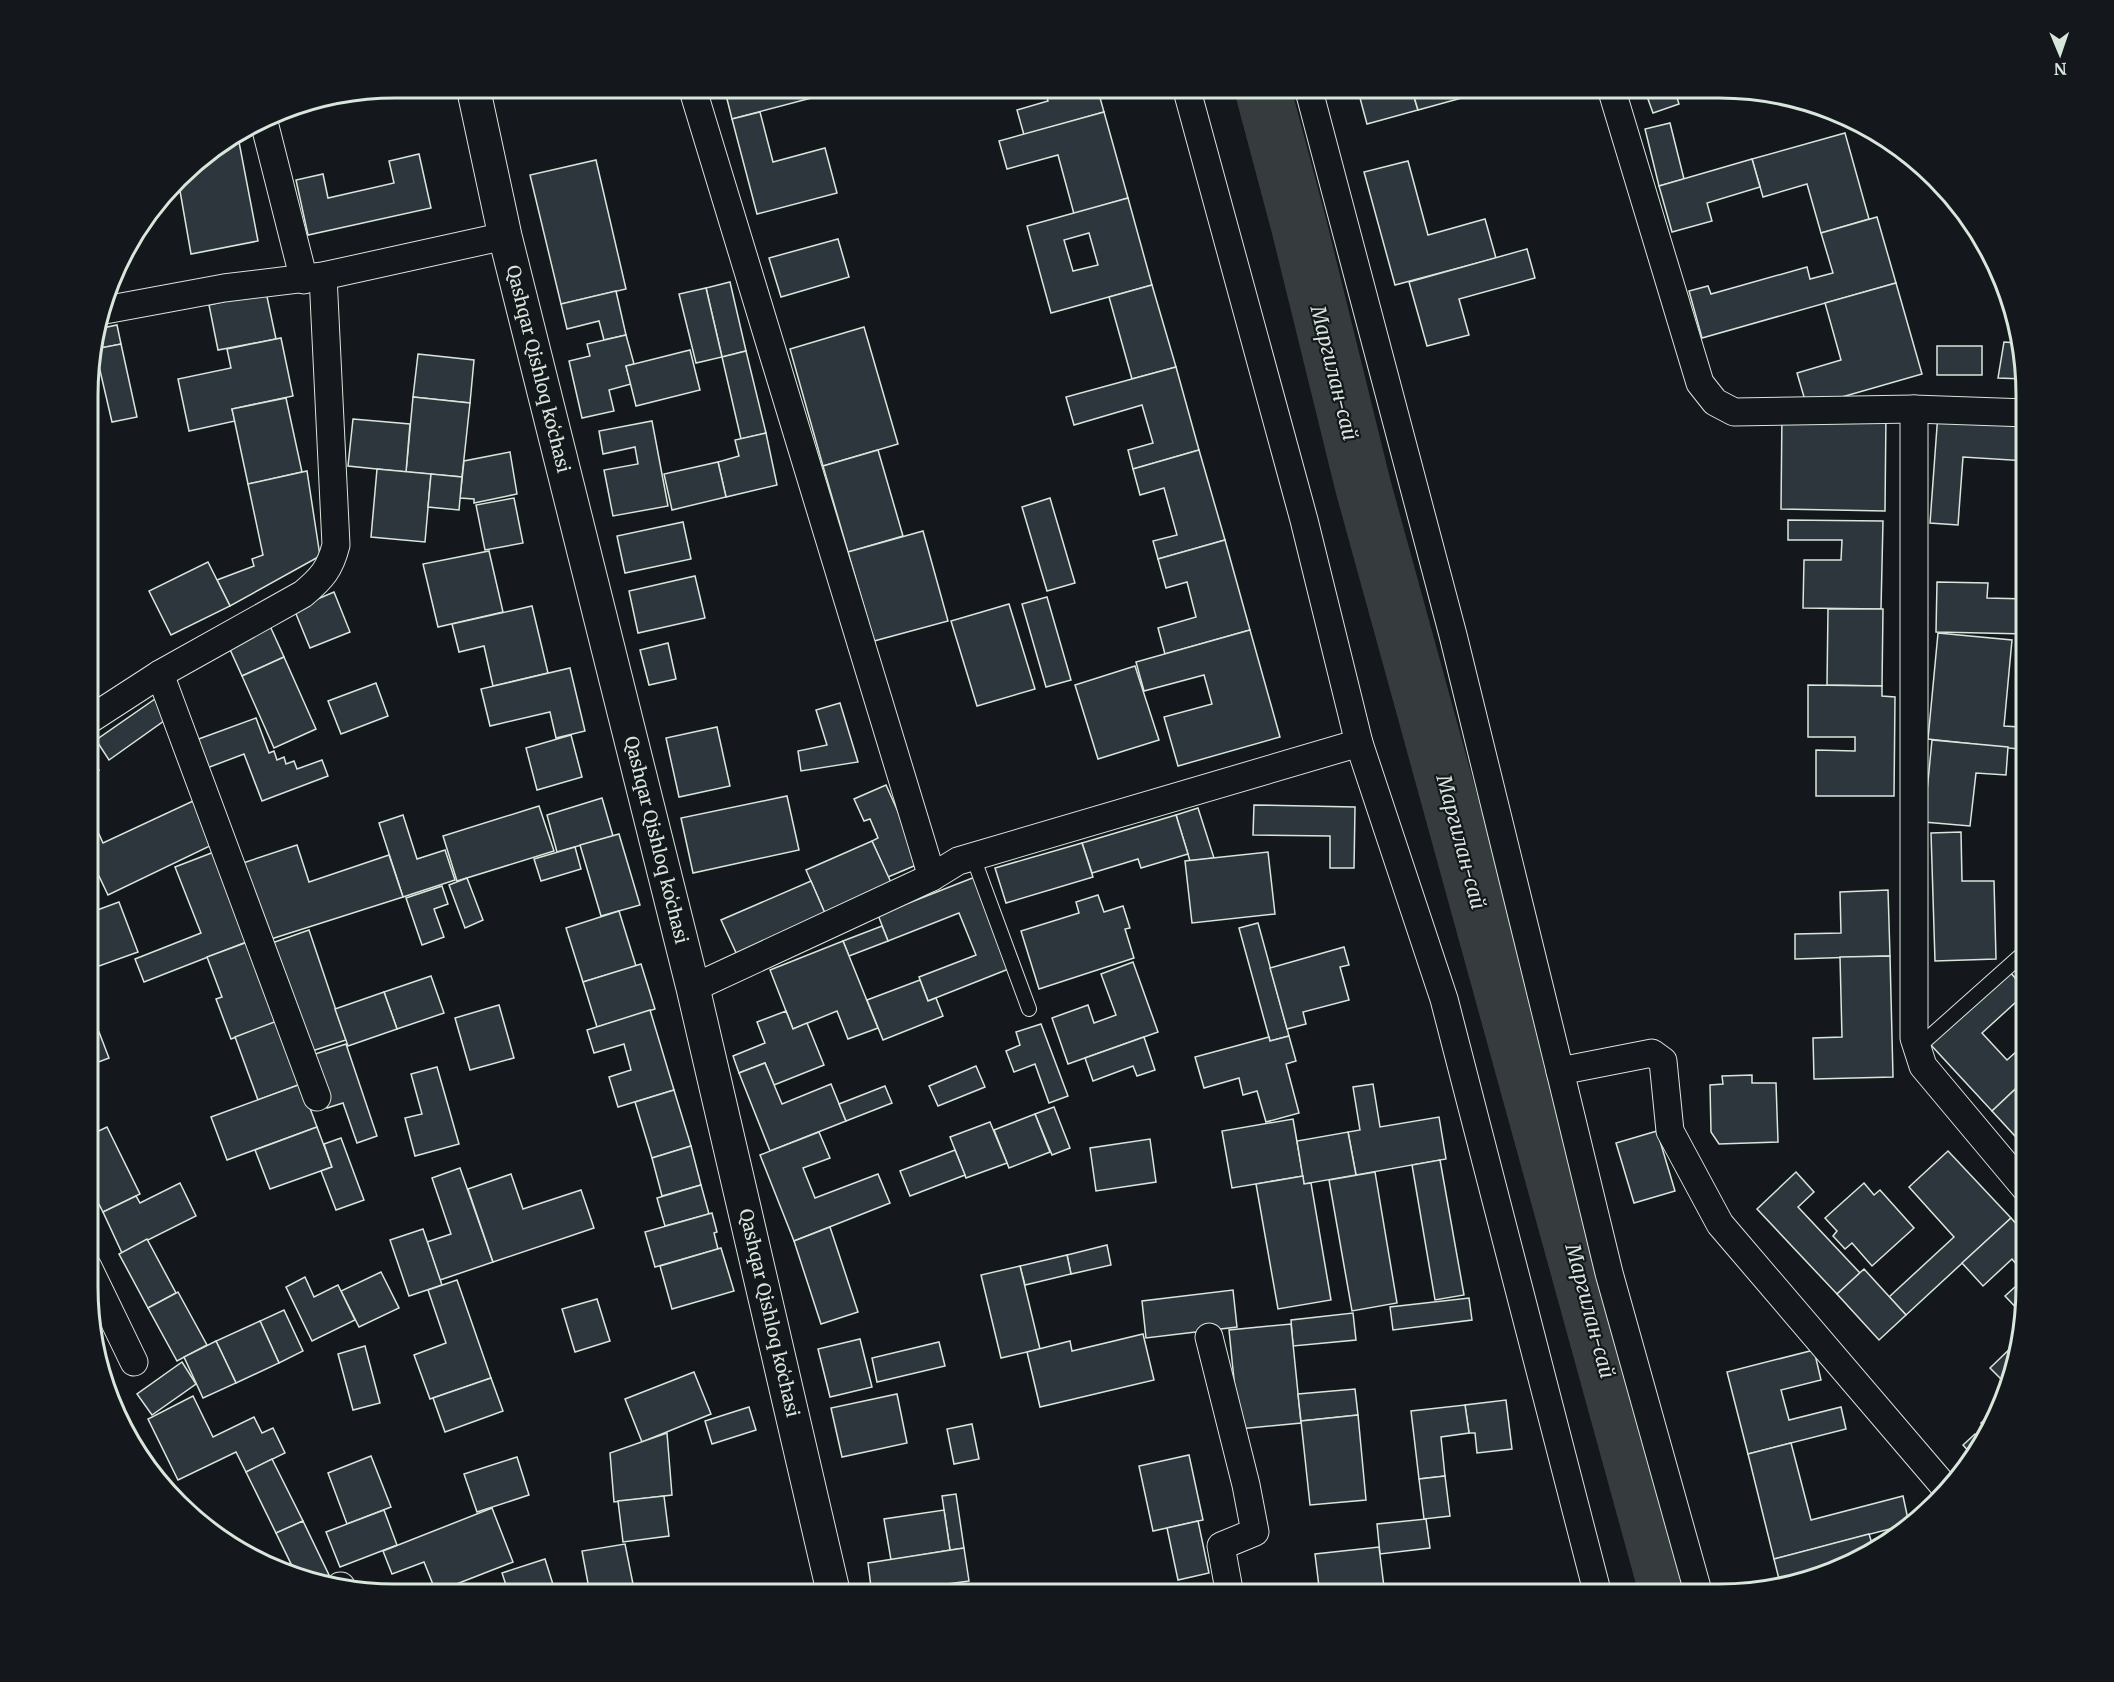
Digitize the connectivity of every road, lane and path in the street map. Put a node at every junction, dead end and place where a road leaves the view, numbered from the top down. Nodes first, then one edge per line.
1 (475, 97) edge
2 (695, 97) edge
3 (1189, 97) edge
4 (1311, 97) edge
5 (1614, 97) edge
6 (266, 127) edge
7 (505, 237) junction
8 (313, 278) junction
9 (110, 309) edge
10 (1914, 409) junction
11 (2016, 412) edge
12 (160, 674) junction
13 (98, 714) edge
14 (1359, 743) junction
15 (973, 856) junction
16 (932, 877) junction
17 (2016, 960) edge
18 (693, 988) junction
19 (1029, 1009) dead end
20 (1917, 1048) junction
21 (1560, 1071) junction
22 (317, 1097) dead end
23 (2016, 1177) edge
24 (98, 1288) edge
25 (1209, 1337) dead end
26 (134, 1362) dead end
27 (1942, 1484) edge
28 (831, 1584) edge
29 (1228, 1584) edge
30 (1596, 1584) edge
31 (1695, 1584) edge

1 - 7 main road, Qashqar Qishloq koʻchasi
2 - 16 street
3 - 14 street
4 - 21 street
5 - 10 street
6 - 8 street
7 - 8 street
7 - 18 main road, Qashqar Qishloq koʻchasi
8 - 9 street
8 - 12 street
10 - 11 street
10 - 20 street
12 - 13 street
12 - 22 street
14 - 15 street
14 - 30 street
15 - 16 street
15 - 19 lane
16 - 18 street
17 - 20 lane
18 - 28 main road, Qashqar Qishloq koʻchasi
20 - 23 street
21 - 27 street
21 - 31 street
24 - 26 street
25 - 29 street

